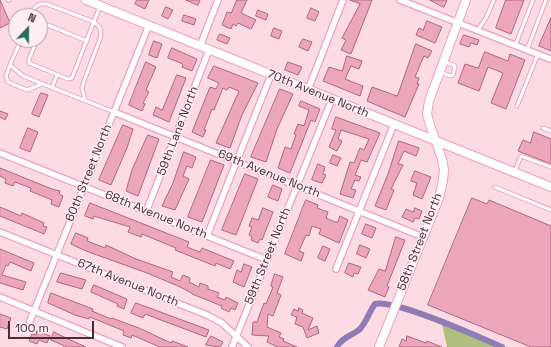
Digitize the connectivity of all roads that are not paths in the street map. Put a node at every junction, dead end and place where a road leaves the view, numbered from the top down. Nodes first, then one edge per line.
1 (218, 0) edge
2 (343, 0) edge
3 (400, 0) edge
4 (466, 0) edge
5 (494, 0) edge
6 (533, 0) edge
7 (546, 0) edge
8 (93, 2) edge
9 (35, 8) edge
10 (94, 22) junction
11 (457, 23) junction
12 (48, 26) edge
13 (149, 26) junction
14 (477, 31) junction
15 (87, 41) junction
16 (200, 46) junction
17 (515, 46) junction
18 (18, 48) edge
19 (34, 48) edge
20 (210, 50) junction
21 (527, 50) junction
22 (538, 54) junction
23 (550, 59) edge
24 (442, 61) junction
25 (10, 66) junction
26 (438, 71) junction
27 (57, 75) junction
28 (271, 75) junction
29 (43, 84) junction
30 (52, 88) junction
31 (308, 90) junction
32 (332, 99) junction
33 (85, 100) junction
34 (517, 106) dead end
35 (114, 112) junction
36 (394, 124) junction
37 (543, 128) dead end
38 (551, 131) edge
39 (175, 136) junction
40 (435, 141) junction
41 (0, 153) edge
42 (236, 161) junction
43 (551, 167) edge
44 (514, 172) junction
45 (83, 186) junction
46 (296, 186) junction
47 (496, 187) dead end
48 (551, 187) edge
49 (551, 209) edge
50 (359, 211) junction
51 (146, 212) junction
52 (0, 232) edge
53 (207, 236) junction
54 (424, 237) junction
55 (56, 254) junction
56 (267, 260) junction
57 (336, 269) dead end
58 (0, 297) edge
59 (34, 311) junction
60 (30, 321) dead end
61 (237, 336) junction
62 (122, 347) edge
63 (232, 347) edge
64 (248, 347) edge
65 (379, 347) edge

1 - 16 street
2 - 31 street
3 - 11 street
4 - 11 street, 58th Street North
5 - 14 lane
6 - 17 lane
7 - 21 lane
8 - 10 lane
8 - 13 street, 70th Avenue North
9 - 10 lane
10 - 15 lane
10 - 33 lane
11 - 14 street
11 - 24 street, 58th Street North
12 - 15 lane
13 - 16 street, 70th Avenue North
13 - 35 street, 60th Street North
14 - 17 street
15 - 27 lane
16 - 20 street, 70th Avenue North
17 - 21 street
18 - 25 lane
19 - 27 lane
20 - 28 street, 70th Avenue North
20 - 39 street, 59th Lane North
21 - 22 street
22 - 23 street
22 - 34 lane
24 - 26 street, 58th Street North
24 - 26 lane
25 - 29 lane
25 - 29 lane
26 - 40 street, 58th Street North
27 - 30 lane
28 - 31 street, 70th Avenue North
28 - 42 street
29 - 30 lane
30 - 33 lane
31 - 32 street, 70th Avenue North
32 - 36 street, 70th Avenue North
32 - 46 street, 59th Street North
33 - 35 lane
35 - 39 street, 69th Avenue North
35 - 45 street, 60th Street North
36 - 40 street, 70th Avenue North
36 - 50 street
37 - 38 lane
39 - 42 street, 69th Avenue North
39 - 51 street, 59th Lane North
40 - 44 street, 70th Avenue North
40 - 54 street, 58th Street North
41 - 45 street, 68th Avenue North
42 - 46 street, 69th Avenue North
42 - 53 street
43 - 44 lane
44 - 48 street, 70th Avenue North
45 - 51 street, 68th Avenue North
45 - 55 street, 60th Street North
46 - 50 street, 69th Avenue North
46 - 56 street, 59th Street North
47 - 49 lane
50 - 54 street, 69th Avenue North
50 - 57 street
51 - 53 street, 68th Avenue North
52 - 55 street, 67th Avenue North
53 - 56 street, 68th Avenue North
54 - 65 street, 58th Street North
55 - 59 street, 60th Street North
55 - 61 street, 67th Avenue North
56 - 61 street, 59th Street North
58 - 59 street
59 - 60 street, 60th Street North
59 - 62 street
61 - 63 street, 59th Street North
61 - 64 street, 67th Avenue North

